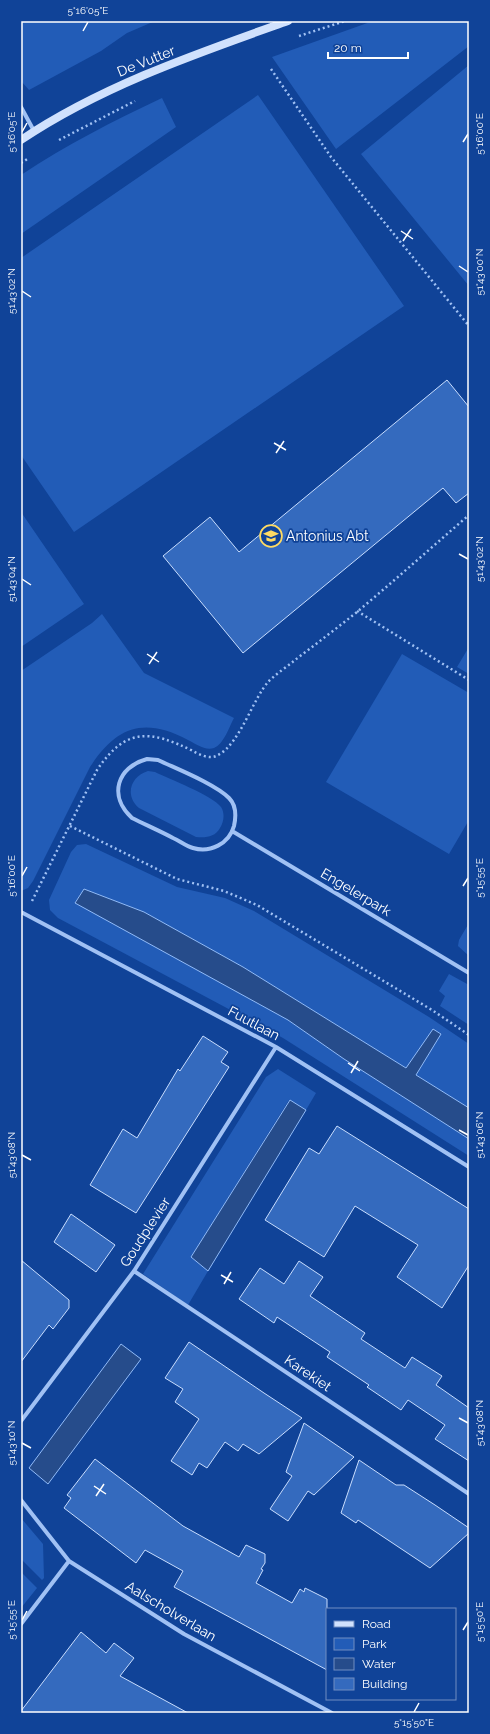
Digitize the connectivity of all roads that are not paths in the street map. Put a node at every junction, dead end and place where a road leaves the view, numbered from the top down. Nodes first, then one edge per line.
1 (288, 21) edge
2 (21, 107) edge
3 (34, 131) junction
4 (21, 140) edge
5 (232, 831) junction
6 (21, 912) edge
7 (469, 973) edge
8 (276, 1047) junction
9 (469, 1167) edge
10 (134, 1271) junction
11 (21, 1421) edge
12 (469, 1494) edge
13 (21, 1500) edge
14 (69, 1561) junction
15 (21, 1624) edge
16 (332, 1713) edge

1 - 3 street, De Vutter
2 - 3 street
3 - 4 street, De Vutter
5 - 5 street
5 - 7 street, Engelerpark
6 - 8 street, Fuutlaan
8 - 9 street, Fuutlaan
8 - 10 street, Goudplevier
10 - 11 street, Goudplevier
10 - 12 street, Karekiet
13 - 14 street, Aalscholverlaan
14 - 15 street
14 - 16 street, Aalscholverlaan

